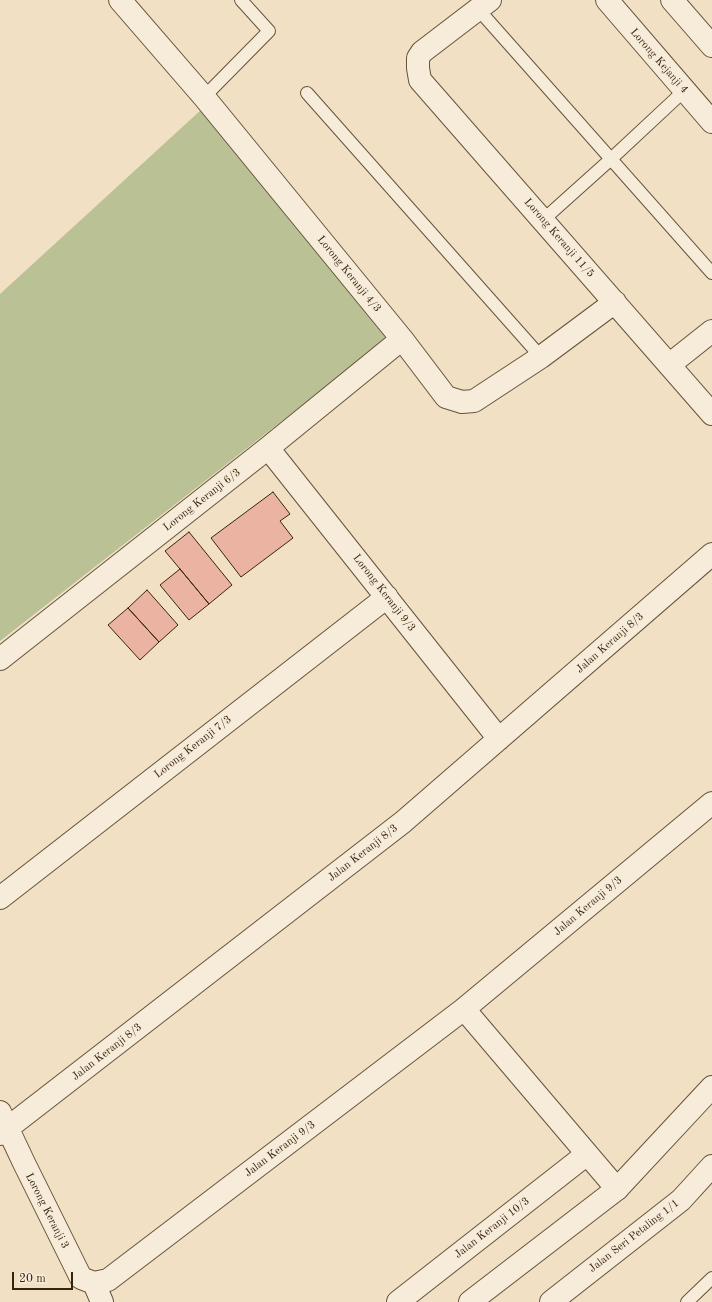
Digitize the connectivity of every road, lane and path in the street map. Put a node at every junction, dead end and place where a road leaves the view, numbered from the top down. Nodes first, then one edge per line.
1 (120, 0) edge
2 (241, 0) edge
3 (606, 0) edge
4 (672, 0) edge
5 (484, 5) edge
6 (712, 46) edge
7 (684, 90) junction
8 (307, 93) dead end
9 (204, 97) junction
10 (712, 122) edge
11 (611, 159) junction
12 (543, 220) junction
13 (712, 273) edge
14 (615, 302) junction
15 (712, 330) edge
16 (402, 339) junction
17 (541, 357) junction
18 (669, 365) junction
19 (712, 414) edge
20 (268, 448) junction
21 (712, 554) edge
22 (387, 597) junction
23 (0, 659) edge
24 (499, 739) junction
25 (712, 803) edge
26 (0, 898) edge
27 (464, 1010) junction
28 (712, 1087) edge
29 (2, 1125) edge
30 (586, 1154) junction
31 (712, 1166) edge
32 (617, 1189) junction
33 (712, 1278) edge
34 (98, 1293) edge
35 (398, 1302) edge
36 (470, 1302) edge
37 (551, 1302) edge
38 (687, 1302) edge

1 - 9 street, Lorong Keranji 4/3
2 - 9 lane
3 - 7 street, Lorong Kejanji 4
4 - 6 street
5 - 11 lane
5 - 12 street, Lorong Keranji 11/5
7 - 10 street, Lorong Kejanji 4
7 - 11 lane
8 - 17 lane
9 - 16 street, Lorong Keranji 4/3
11 - 12 lane
11 - 13 lane
12 - 14 street, Lorong Keranji 11/5
14 - 17 street, Lorong Keranji 4/3
14 - 18 street, Lorong Keranji 11/5
15 - 18 street
16 - 17 street, Lorong Keranji 4/3
16 - 20 street, Lorong Keranji 6/3
18 - 19 street, Lorong Keranji 11/5
20 - 22 street, Lorong Keranji 9/3
20 - 23 street, Lorong Keranji 6/3
21 - 24 street, Jalan Keranji 8/3
22 - 24 street, Lorong Keranji 9/3
22 - 26 street, Lorong Keranji 7/3
24 - 29 street, Jalan Keranji 8/3
25 - 27 street, Jalan Keranji 9/3
27 - 30 street
27 - 34 street, Jalan Keranji 9/3
28 - 32 street
29 - 34 street, Lorong Keranji 3
30 - 32 street
30 - 35 street, Jalan Keranji 10/3
31 - 37 street, Jalan Seri Petaling 1/1
32 - 36 street
33 - 38 lane

